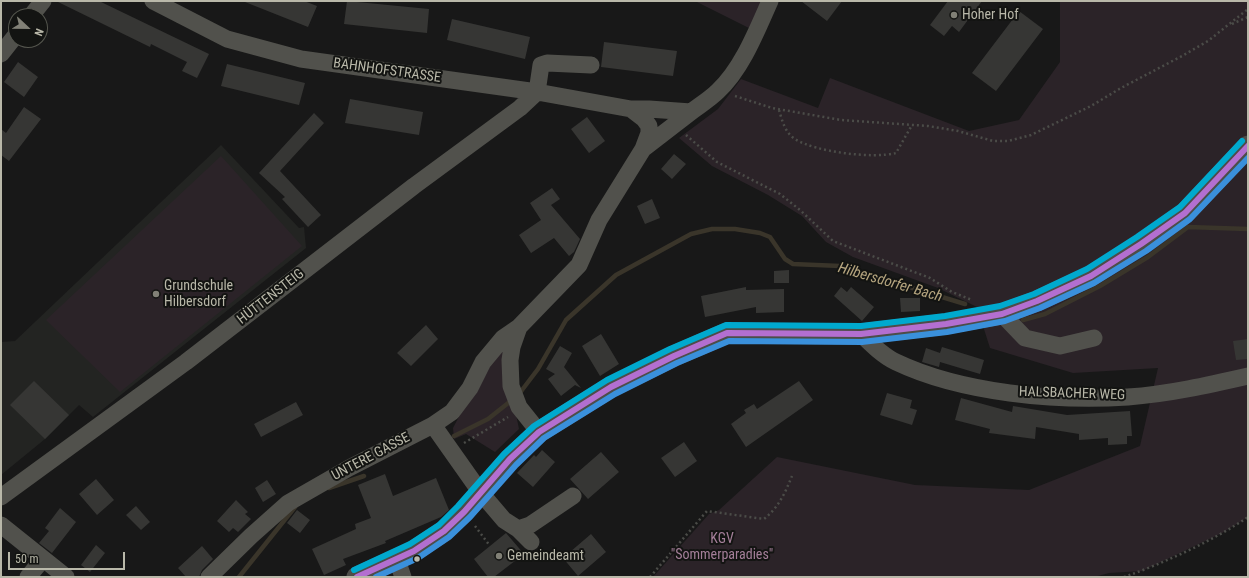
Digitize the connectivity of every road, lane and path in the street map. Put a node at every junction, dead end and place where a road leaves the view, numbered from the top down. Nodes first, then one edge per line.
1 (153, 1) edge
2 (770, 1) edge
3 (1248, 9) edge
4 (1248, 17) edge
5 (1228, 26) junction
6 (8, 45) edge
7 (1, 54) edge
8 (591, 65) dead end
9 (719, 90) junction
10 (537, 92) junction
11 (631, 109) junction
12 (779, 110) junction
13 (691, 112) junction
14 (676, 124) junction
15 (912, 125) junction
16 (1248, 146) edge
17 (643, 150) junction
18 (974, 300) dead end
19 (1002, 314) junction
20 (519, 327) junction
21 (861, 334) junction
22 (1094, 338) dead end
23 (1248, 376) edge
24 (520, 408) junction
25 (433, 425) junction
26 (539, 432) junction
27 (451, 452) junction
28 (792, 476) dead end
29 (481, 494) junction
30 (573, 496) dead end
31 (1, 497) edge
32 (464, 512) junction
33 (1248, 517) edge
34 (1, 525) edge
35 (518, 529) junction
36 (531, 542) dead end
37 (490, 546) dead end
38 (43, 558) junction
39 (400, 568) edge
40 (28, 577) edge
41 (66, 577) edge
42 (209, 577) edge
43 (357, 577) edge
44 (650, 577) edge
45 (1124, 577) edge

1 - 10 street, BAHNHOFSTRASSE
2 - 9 street
3 - 5 path
4 - 5 path
5 - 15 path
6 - 7 street
8 - 10 street
9 - 12 path
9 - 13 street
10 - 11 street, BAHNHOFSTRASSE
10 - 31 street, HÜTTENSTEIG
11 - 13 street, BAHNHOFSTRASSE
11 - 17 street
12 - 15 path
12 - 15 path
13 - 14 street
14 - 17 street
14 - 18 path
16 - 19 main road
17 - 20 street
19 - 21 main road
19 - 22 street
20 - 24 street
20 - 25 street, UNTERE GASSE
21 - 23 street, HALSBACHER WEG
21 - 26 main road
24 - 26 street
24 - 27 path
25 - 27 street
25 - 42 street, UNTERE GASSE
26 - 29 main road
27 - 29 street
28 - 44 path
29 - 32 main road
29 - 35 street
30 - 35 street
32 - 37 path
32 - 39 main road
33 - 45 path
34 - 38 street
35 - 36 street
38 - 40 street
38 - 41 street
39 - 43 main road

